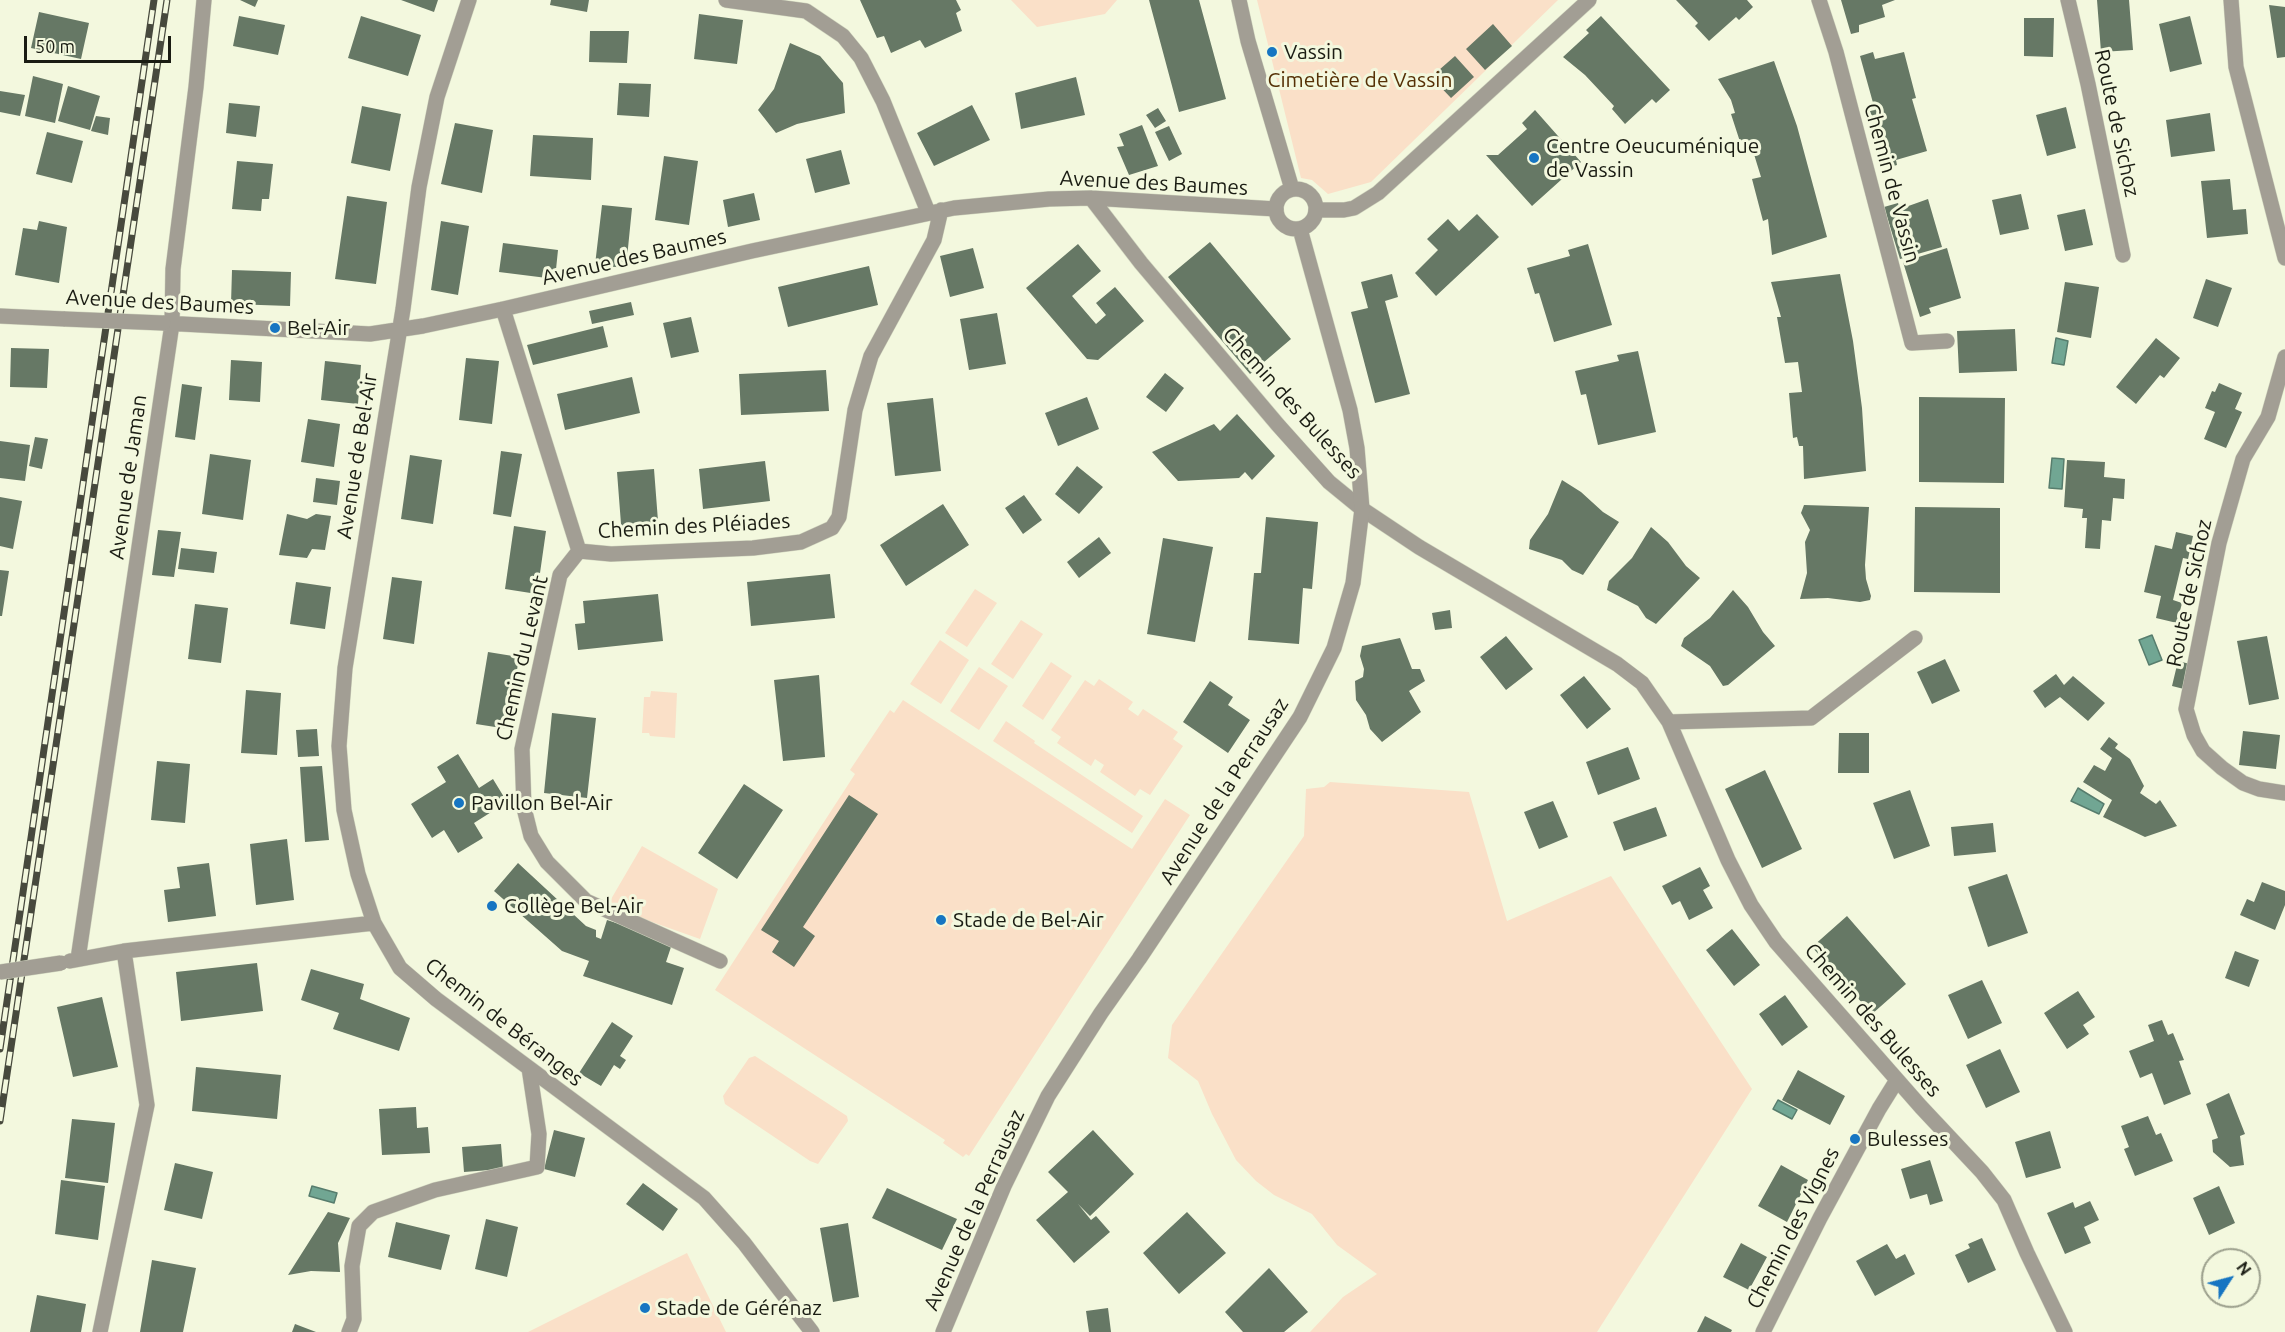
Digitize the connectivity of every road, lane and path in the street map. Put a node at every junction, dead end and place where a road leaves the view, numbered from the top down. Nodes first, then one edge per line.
1 (204, 0) edge
2 (469, 0) edge
3 (726, 0) edge
4 (1239, 0) edge
5 (1589, 0) edge
6 (1819, 0) edge
7 (2068, 0) edge
8 (2231, 0) edge
9 (1292, 189) junction
10 (1091, 198) junction
11 (1276, 209) junction
12 (1317, 210) junction
13 (935, 211) junction
14 (1300, 229) junction
15 (2123, 255) dead end
16 (2285, 258) edge
17 (503, 309) junction
18 (0, 316) edge
19 (167, 324) junction
20 (400, 328) junction
21 (1947, 341) dead end
22 (2285, 357) edge
23 (1362, 509) junction
24 (579, 551) junction
25 (1915, 638) dead end
26 (1669, 722) junction
27 (2285, 793) edge
28 (374, 922) junction
29 (124, 951) junction
30 (78, 959) junction
31 (720, 961) dead end
32 (0, 972) edge
33 (529, 1068) junction
34 (1897, 1080) junction
35 (100, 1332) edge
36 (349, 1332) edge
37 (812, 1332) edge
38 (943, 1332) edge
39 (1763, 1332) edge
40 (2065, 1332) edge

1 - 19 street, Avenue de Jaman
2 - 20 street, Avenue de Bel-Air
3 - 13 street
4 - 9 street
5 - 12 street
6 - 21 street, Chemin de Vassin
7 - 15 street, Route de Sichoz
8 - 16 street
9 - 11 street
9 - 12 street
10 - 11 street, Avenue des Baumes
10 - 13 street, Avenue des Baumes
10 - 23 street, Chemin des Bulesses
11 - 14 street
12 - 14 street
13 - 17 street, Avenue des Baumes
13 - 24 street, Chemin des Pléiades
14 - 23 street, Avenue de la Perrausaz
17 - 20 street, Avenue des Baumes
17 - 24 street
18 - 19 street, Avenue des Baumes, bridge
19 - 20 street, Avenue des Baumes
19 - 30 street, Avenue de Jaman
20 - 28 street, Avenue de Bel-Air
22 - 27 street, Route de Sichoz
23 - 26 street, Chemin des Bulesses
23 - 38 street, Avenue de la Perrausaz
24 - 31 street, Chemin du Levant
25 - 26 street
26 - 34 street, Chemin des Bulesses
28 - 29 street
28 - 33 street, Chemin de Béranges
29 - 30 street
29 - 35 street
30 - 32 street, bridge
33 - 36 street
33 - 37 street, Chemin de Béranges
34 - 39 street, Chemin des Vignes
34 - 40 street, Chemin des Bulesses

